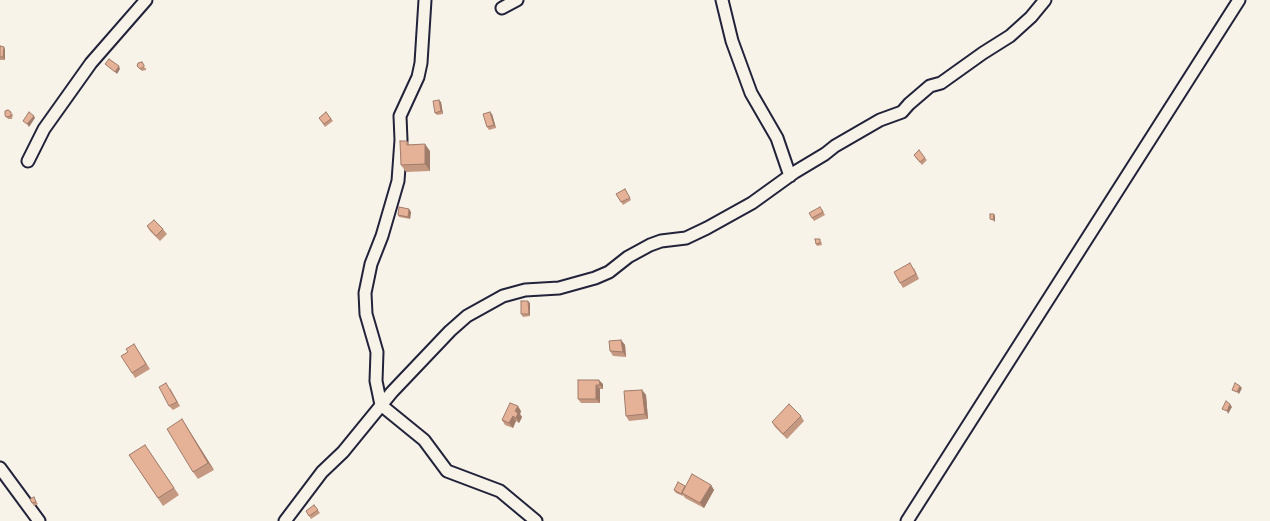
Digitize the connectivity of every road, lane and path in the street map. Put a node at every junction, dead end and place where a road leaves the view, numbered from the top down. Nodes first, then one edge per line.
1 (146, 0) edge
2 (425, 0) edge
3 (516, 0) edge
4 (722, 0) edge
5 (1045, 0) edge
6 (1239, 0) edge
7 (502, 8) dead end
8 (28, 161) dead end
9 (790, 176) junction
10 (381, 405) junction
11 (0, 468) edge
12 (40, 521) edge
13 (286, 521) edge
14 (536, 521) edge
15 (907, 521) edge

1 - 8 street
2 - 10 street
3 - 7 street
4 - 9 street
5 - 9 street
6 - 15 street
9 - 10 street
10 - 13 street
10 - 14 street
11 - 12 street

